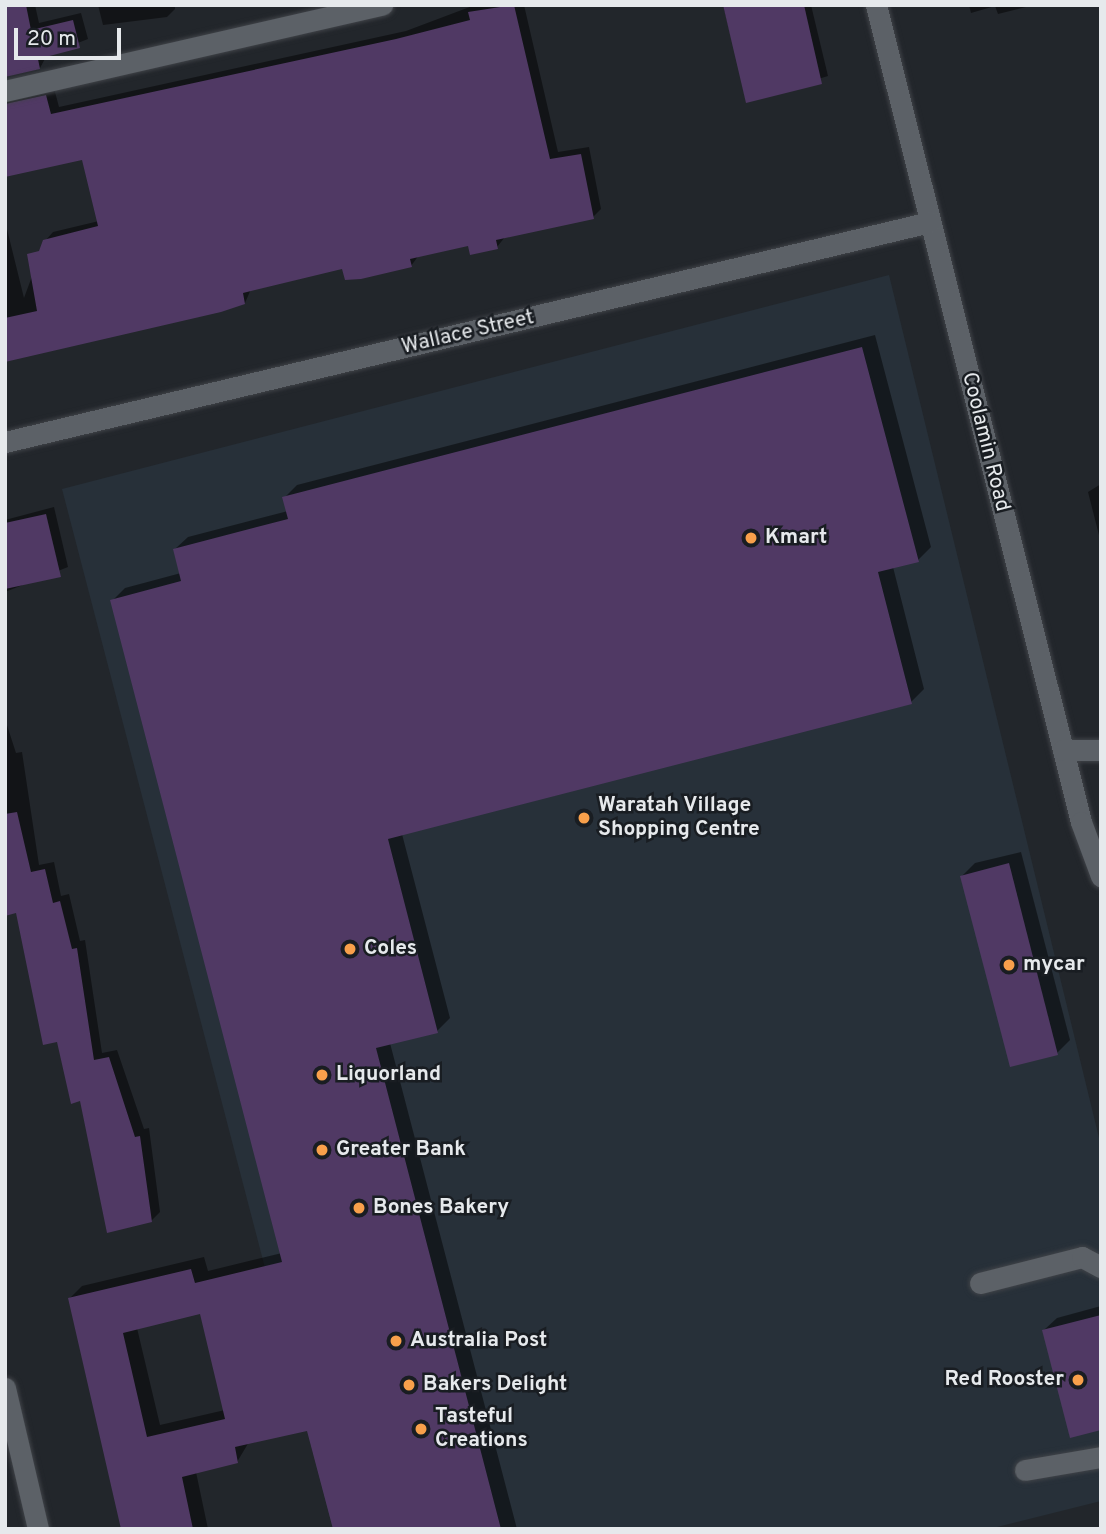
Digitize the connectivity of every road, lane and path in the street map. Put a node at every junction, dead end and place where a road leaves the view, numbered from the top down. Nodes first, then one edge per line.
1 (382, 5) edge
2 (876, 5) edge
3 (5, 91) edge
4 (930, 222) junction
5 (5, 442) edge
6 (1063, 750) junction
7 (1101, 750) edge
8 (1101, 876) edge
9 (1101, 1268) edge
10 (980, 1283) dead end
11 (5, 1388) edge
12 (1101, 1457) edge
13 (1025, 1470) dead end
14 (38, 1529) edge

1 - 3 street
2 - 4 street, Coolamin Road
4 - 5 street, Wallace Street
4 - 6 street, Coolamin Road
6 - 7 street
6 - 8 street, Coolamin Road
9 - 10 street
11 - 14 street
12 - 13 street

